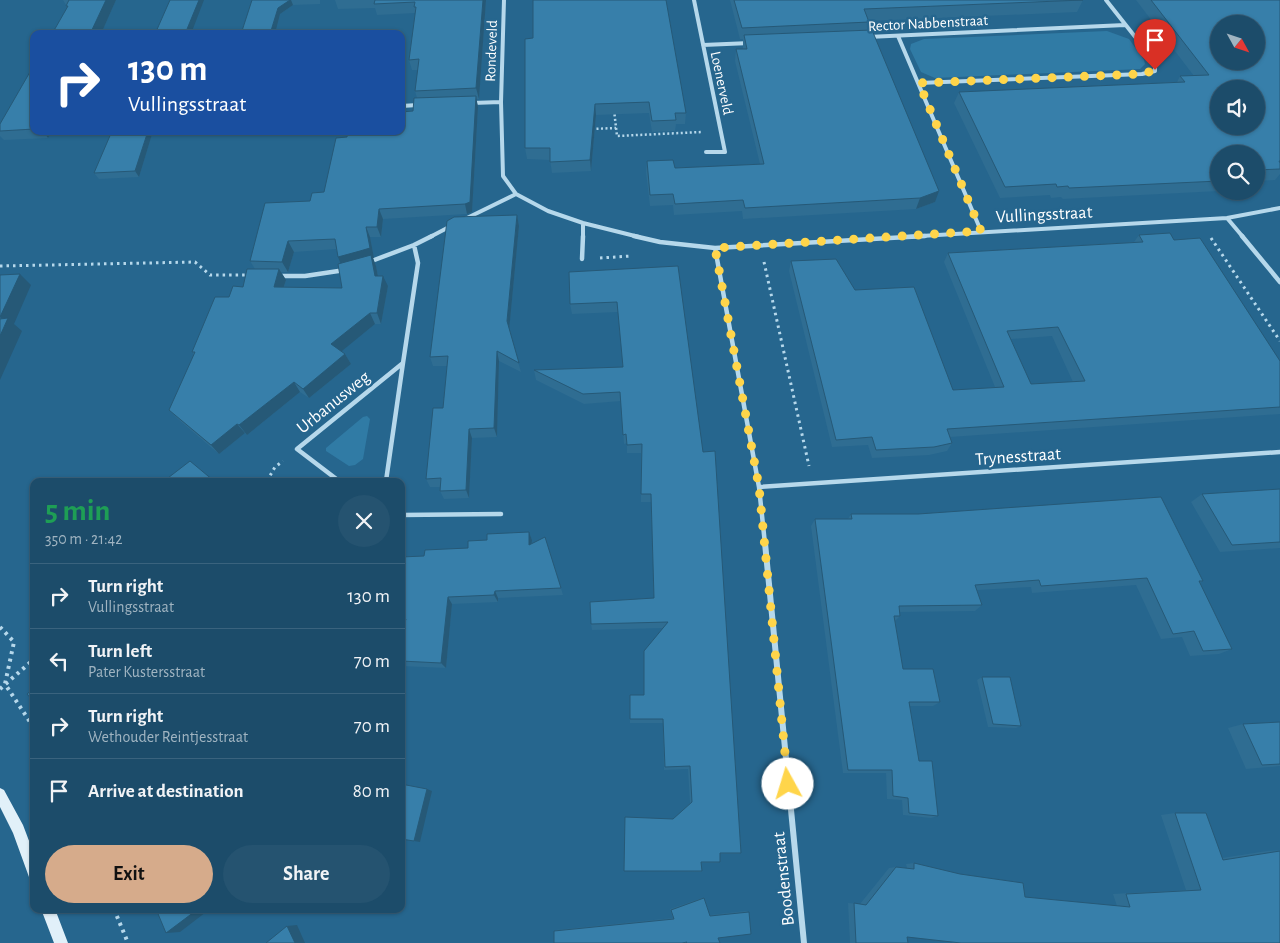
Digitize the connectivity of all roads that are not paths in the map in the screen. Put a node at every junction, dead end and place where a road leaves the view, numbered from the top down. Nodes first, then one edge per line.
1 (504, 0) edge
2 (694, 0) edge
3 (1106, 0) edge
4 (1125, 25) junction
5 (898, 36) junction
6 (858, 38) edge
7 (751, 43) edge
8 (703, 45) junction
9 (919, 83) junction
10 (501, 102) junction
11 (471, 104) edge
12 (421, 105) edge
13 (405, 106) edge
14 (706, 152) dead end
15 (516, 194) junction
16 (1280, 208) edge
17 (1227, 218) junction
18 (584, 223) junction
19 (981, 231) junction
20 (414, 244) junction
21 (715, 248) junction
22 (582, 259) road end
23 (364, 264) edge
24 (347, 269) edge
25 (246, 275) edge
26 (1280, 282) edge
27 (403, 363) junction
28 (1280, 452) edge
29 (335, 478) edge
30 (386, 478) edge
31 (759, 487) junction
32 (405, 514) edge
33 (501, 514) dead end
34 (0, 794) edge
35 (30, 862) edge
36 (50, 913) edge
37 (61, 943) edge
38 (804, 943) edge

1 - 10 street, Rondeveld
2 - 8 street, Loenerveld
3 - 4 street
4 - 5 street, Rector Nabbenstraat
4 - 9 street
5 - 6 street, Rector Nabbenstraat
5 - 9 street
7 - 8 street
8 - 14 street, Loenerveld
9 - 19 street
10 - 11 street, Rondeveld
10 - 15 street, Rondeveld
12 - 13 street
15 - 18 street, Vullingsstraat
15 - 20 street
16 - 17 street, Vullingsstraat
17 - 19 street, Vullingsstraat
17 - 26 street
18 - 21 street, Vullingsstraat
18 - 22 street
19 - 21 street, Vullingsstraat
20 - 23 street
20 - 27 street, Urbanusweg
21 - 31 street, Boodenstraat
24 - 25 street
27 - 29 street, Urbanusweg
27 - 30 street, Urbanusweg
28 - 31 street, Trynesstraat
31 - 38 street, Boodenstraat
32 - 33 street
34 - 35 street
36 - 37 street

